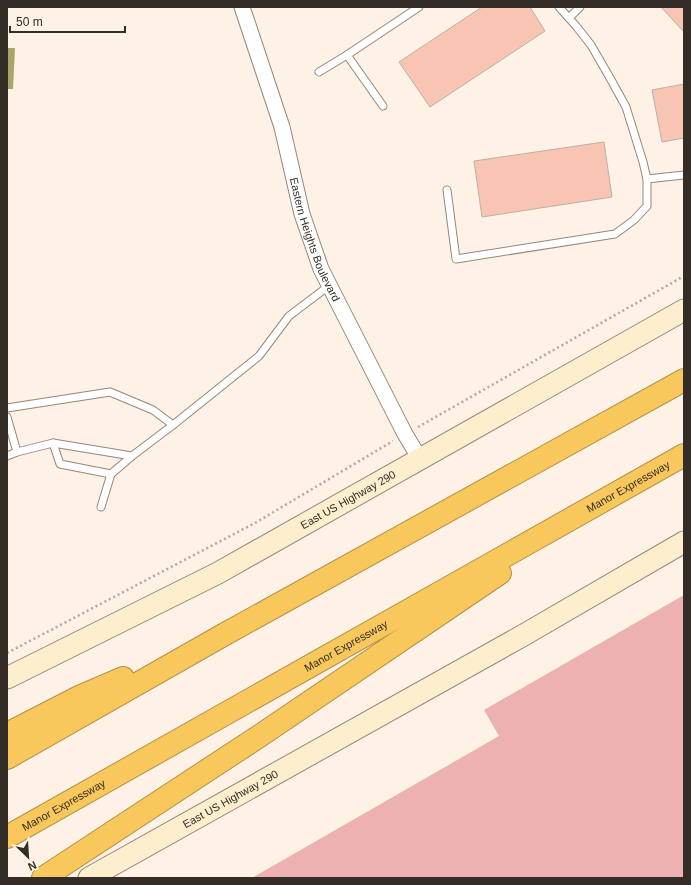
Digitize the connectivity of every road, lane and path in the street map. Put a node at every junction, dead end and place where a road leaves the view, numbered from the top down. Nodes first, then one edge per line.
1 (242, 7) edge
2 (419, 7) edge
3 (559, 7) edge
4 (580, 7) edge
5 (568, 18) junction
6 (347, 55) junction
7 (319, 72) dead end
8 (383, 106) dead end
9 (684, 175) edge
10 (647, 179) junction
11 (447, 190) dead end
12 (684, 276) edge
13 (330, 285) junction
14 (684, 310) edge
15 (684, 380) edge
16 (7, 408) edge
17 (7, 417) edge
18 (173, 425) junction
19 (405, 434) junction
20 (53, 443) junction
21 (17, 452) junction
22 (684, 455) edge
23 (7, 456) edge
24 (132, 456) junction
25 (420, 460) junction
26 (111, 474) junction
27 (634, 482) junction
28 (101, 507) dead end
29 (684, 542) edge
30 (225, 634) junction
31 (7, 653) edge
32 (7, 678) edge
33 (7, 734) edge
34 (7, 758) edge
35 (7, 837) edge
36 (44, 878) edge
37 (89, 878) edge

1 - 13 street, Eastern Heights Boulevard
2 - 6 lane
3 - 5 lane
4 - 5 lane
5 - 10 lane
6 - 7 lane
6 - 8 lane
9 - 10 lane
10 - 11 lane
12 - 19 path
13 - 18 lane
13 - 19 street, Eastern Heights Boulevard
14 - 25 main road, East US Highway 290
15 - 30 highway
16 - 18 lane
17 - 21 lane
18 - 24 lane
19 - 25 street, Eastern Heights Boulevard
19 - 31 path
20 - 21 lane
20 - 24 lane
20 - 26 lane
21 - 23 lane
22 - 27 highway, Manor Expressway
24 - 26 lane
25 - 32 main road, East US Highway 290
26 - 28 lane
27 - 35 highway, Manor Expressway
27 - 36 highway
29 - 37 main road, East US Highway 290
30 - 33 highway
30 - 34 highway

